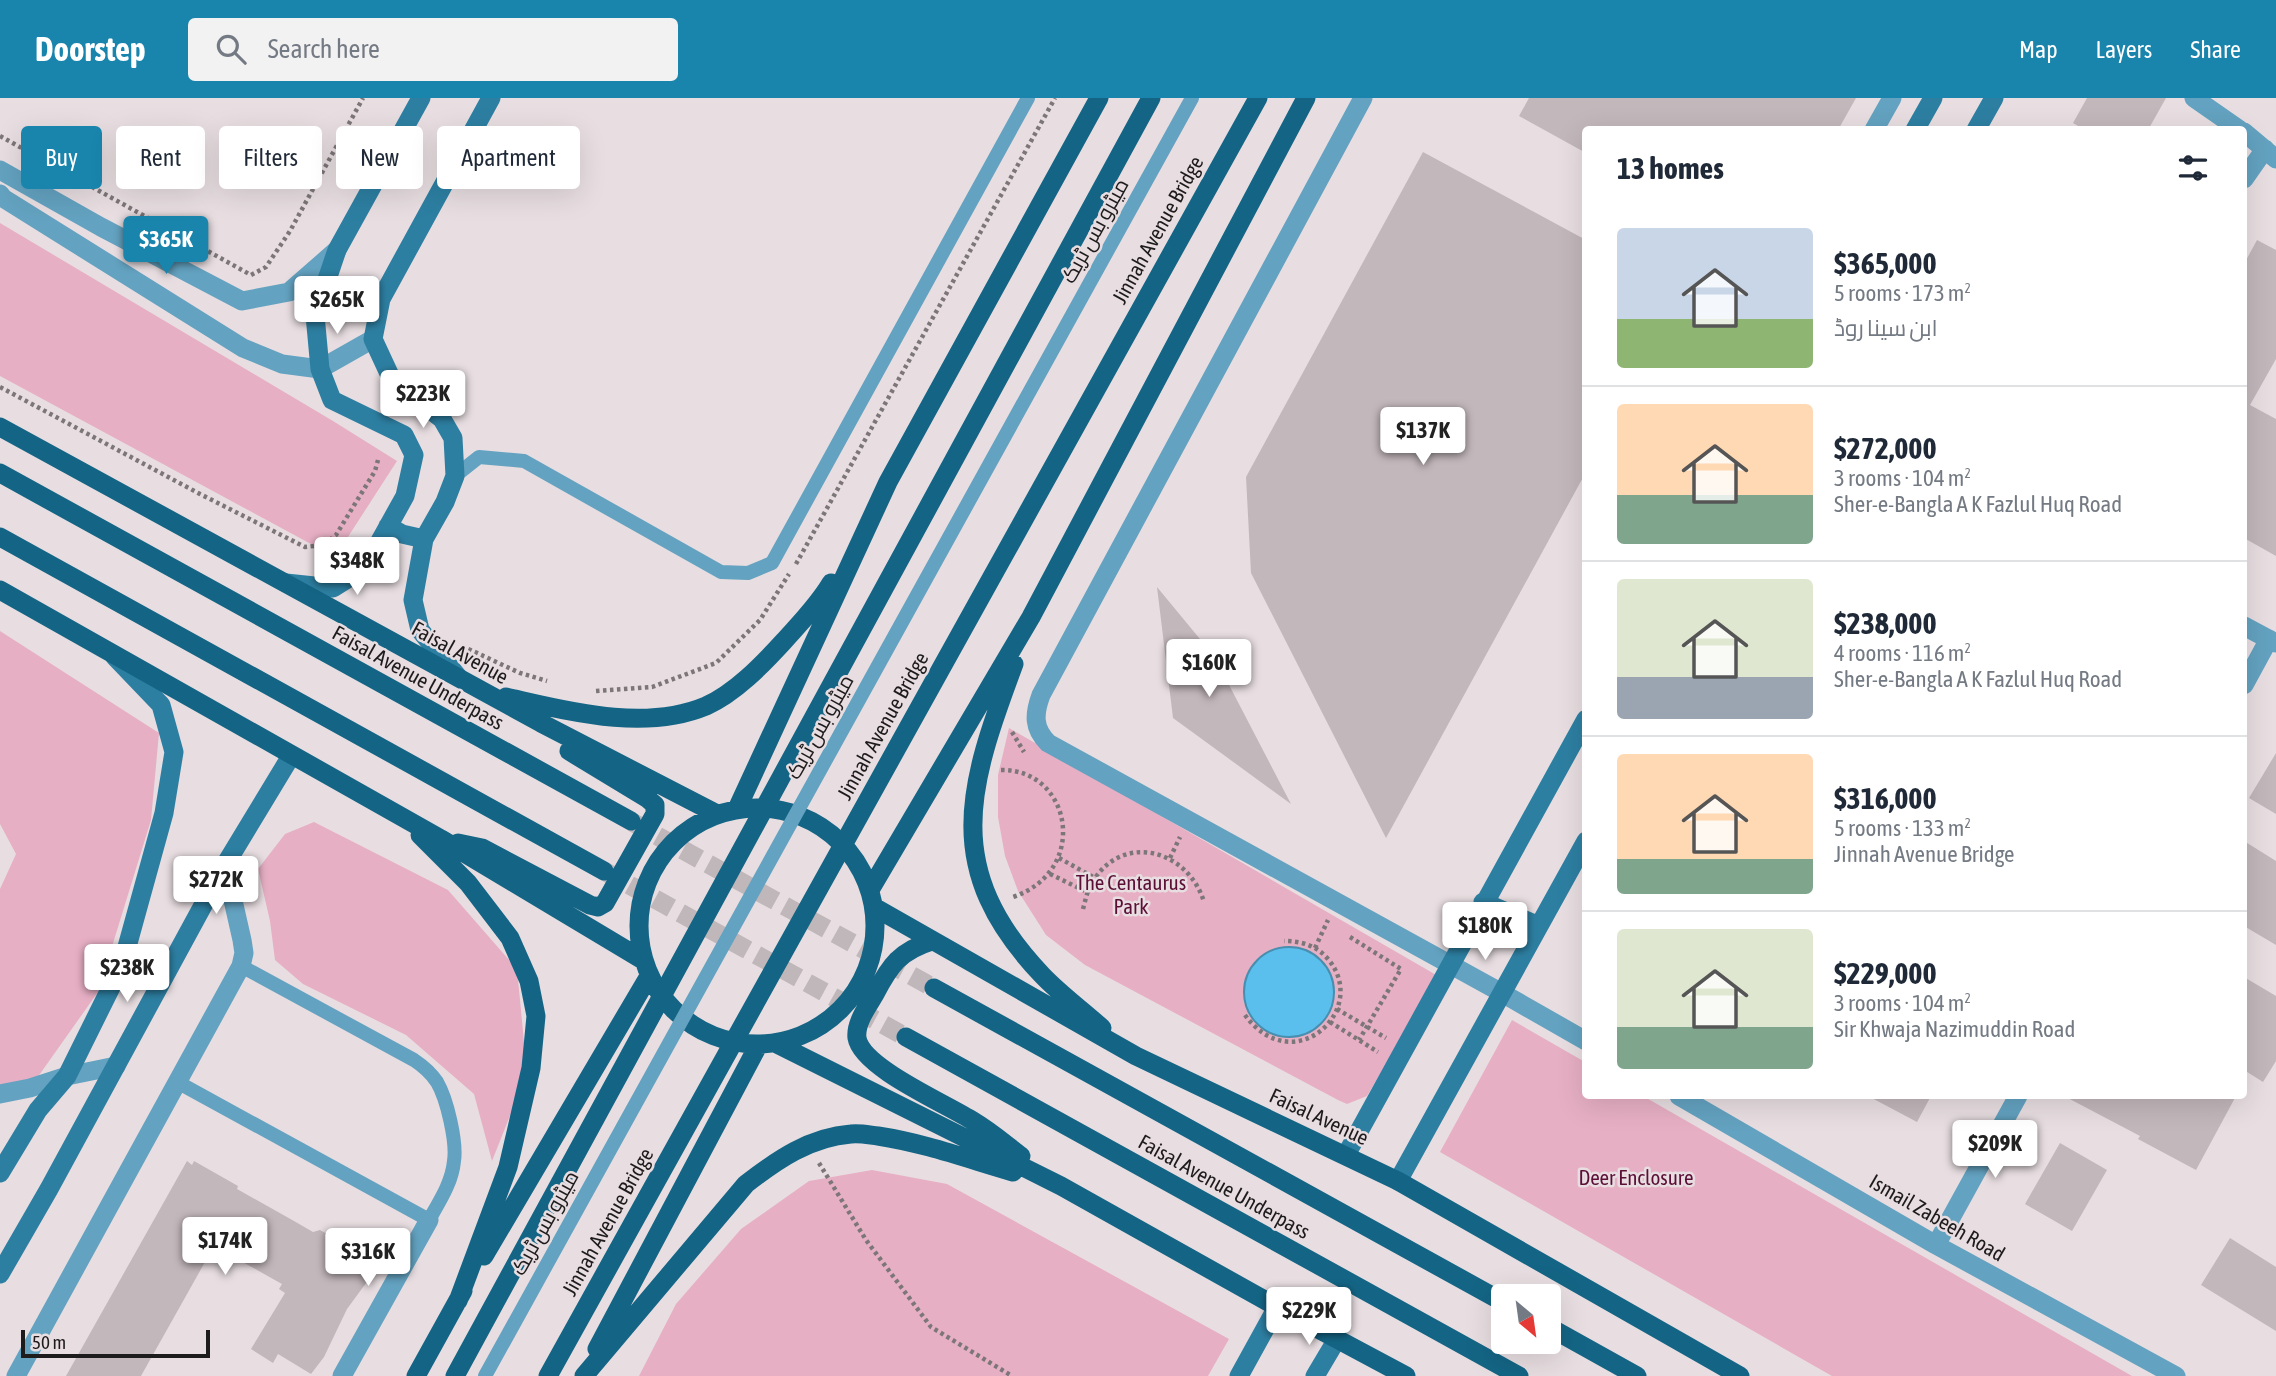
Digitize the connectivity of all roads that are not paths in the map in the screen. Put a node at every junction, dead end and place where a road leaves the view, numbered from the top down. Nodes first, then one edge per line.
1 (421, 98) edge
2 (491, 98) edge
3 (1028, 98) edge
4 (1100, 98) edge
5 (1151, 98) edge
6 (1192, 98) edge
7 (1258, 98) edge
8 (1306, 98) edge
9 (1363, 98) edge
10 (1892, 98) edge
11 (1933, 98) edge
12 (1994, 98) edge
13 (2194, 98) edge
14 (1876, 126) edge
15 (1917, 126) edge
16 (1978, 126) edge
17 (2235, 126) edge
18 (2247, 135) edge
19 (2271, 154) edge
20 (0, 170) edge
21 (2247, 176) edge
22 (0, 194) edge
23 (337, 250) junction
24 (373, 339) junction
25 (320, 369) junction
26 (0, 426) edge
27 (0, 473) edge
28 (455, 476) junction
29 (888, 482) junction
30 (388, 526) junction
31 (0, 537) edge
32 (424, 539) junction
33 (282, 583) junction
34 (0, 590) edge
35 (1031, 617) junction
36 (2247, 627) edge
37 (2272, 641) edge
38 (107, 649) junction
39 (457, 677) junction
40 (2247, 680) edge
41 (485, 693) junction
42 (541, 723) junction
43 (1582, 726) edge
44 (291, 756) junction
45 (737, 809) junction
46 (717, 814) junction
47 (404, 819) junction
48 (631, 821) tunnel mouth
49 (441, 839) junction
50 (1582, 848) edge
51 (225, 865) junction
52 (604, 871) tunnel mouth
53 (872, 899) junction
54 (1483, 902) junction
55 (1539, 926) junction
56 (932, 941) junction
57 (241, 966) junction
58 (1450, 966) junction
59 (646, 968) junction
60 (934, 988) tunnel mouth
61 (1502, 993) junction
62 (906, 1037) tunnel mouth
63 (1582, 1039) edge
64 (767, 1044) junction
65 (1136, 1056) junction
66 (116, 1066) junction
67 (67, 1076) junction
68 (178, 1083) junction
69 (0, 1094) edge
70 (1684, 1099) edge
71 (2016, 1099) edge
72 (1346, 1155) junction
73 (0, 1173) edge
74 (1398, 1181) junction
75 (1061, 1186) junction
76 (429, 1220) junction
77 (1936, 1245) junction
78 (0, 1274) edge
79 (1491, 1295) edge
80 (458, 1301) junction
81 (1277, 1307) junction
82 (1561, 1334) edge
83 (1337, 1339) junction
84 (16, 1376) edge
85 (342, 1376) edge
86 (416, 1376) edge
87 (455, 1376) edge
88 (485, 1376) edge
89 (548, 1376) edge
90 (583, 1376) edge
91 (1239, 1376) edge
92 (1315, 1376) edge
93 (1406, 1376) edge
94 (1519, 1376) edge
95 (1637, 1376) edge
96 (1740, 1376) edge
97 (2176, 1376) edge

1 - 23 main road
2 - 24 main road
3 - 28 lane
4 - 29 main road
5 - 87 main road, bridge
6 - 88 lane, میٹرو بس ٹریک, bridge
7 - 89 main road, Jinnah Avenue Bridge, bridge
8 - 35 main road
9 - 58 street
10 - 14 street
11 - 15 main road
12 - 16 main road
13 - 17 street
18 - 19 street
19 - 21 street
20 - 23 street
22 - 25 street
23 - 25 main road
24 - 25 street
24 - 28 main road
25 - 30 main road
26 - 33 main road, Faisal Avenue
27 - 48 main road, Faisal Avenue Underpass
28 - 32 main road
29 - 41 main road
29 - 45 main road
30 - 32 main road
30 - 33 main road
31 - 52 main road
32 - 39 main road
33 - 39 main road, Faisal Avenue
34 - 38 main road
35 - 53 main road
35 - 65 main road
36 - 37 street
37 - 40 street
38 - 44 main road
38 - 67 main road
39 - 41 main road, Faisal Avenue
41 - 42 main road, Faisal Avenue
42 - 46 main road, Faisal Avenue
42 - 49 main road
43 - 54 main road
44 - 47 main road
44 - 51 main road
45 - 46 main road
45 - 53 main road
46 - 59 main road
47 - 49 main road
47 - 80 main road
49 - 59 main road
50 - 55 main road
51 - 57 street
51 - 66 main road
53 - 56 main road, Faisal Avenue
53 - 64 main road
54 - 55 main road
54 - 58 main road
55 - 61 main road
56 - 65 main road, Faisal Avenue
56 - 75 main road
57 - 68 street
57 - 76 lane
58 - 61 street
58 - 72 main road
59 - 64 main road
59 - 80 main road
60 - 79 main road, Faisal Avenue Underpass
61 - 63 street
61 - 74 main road
62 - 94 main road, Faisal Avenue Underpass
64 - 75 main road
64 - 90 main road
65 - 72 main road, Faisal Avenue
66 - 67 street
66 - 78 main road
67 - 69 street
67 - 73 main road
68 - 76 lane
68 - 84 street
70 - 77 street, Ismail Zabeeh Road
71 - 77 street
72 - 74 main road, Faisal Avenue
74 - 96 main road, Faisal Avenue
75 - 81 main road
75 - 90 main road
76 - 85 street
77 - 97 street, Ismail Zabeeh Road
80 - 86 main road
81 - 83 main road
81 - 91 main road
82 - 95 main road
83 - 92 main road
83 - 93 main road

